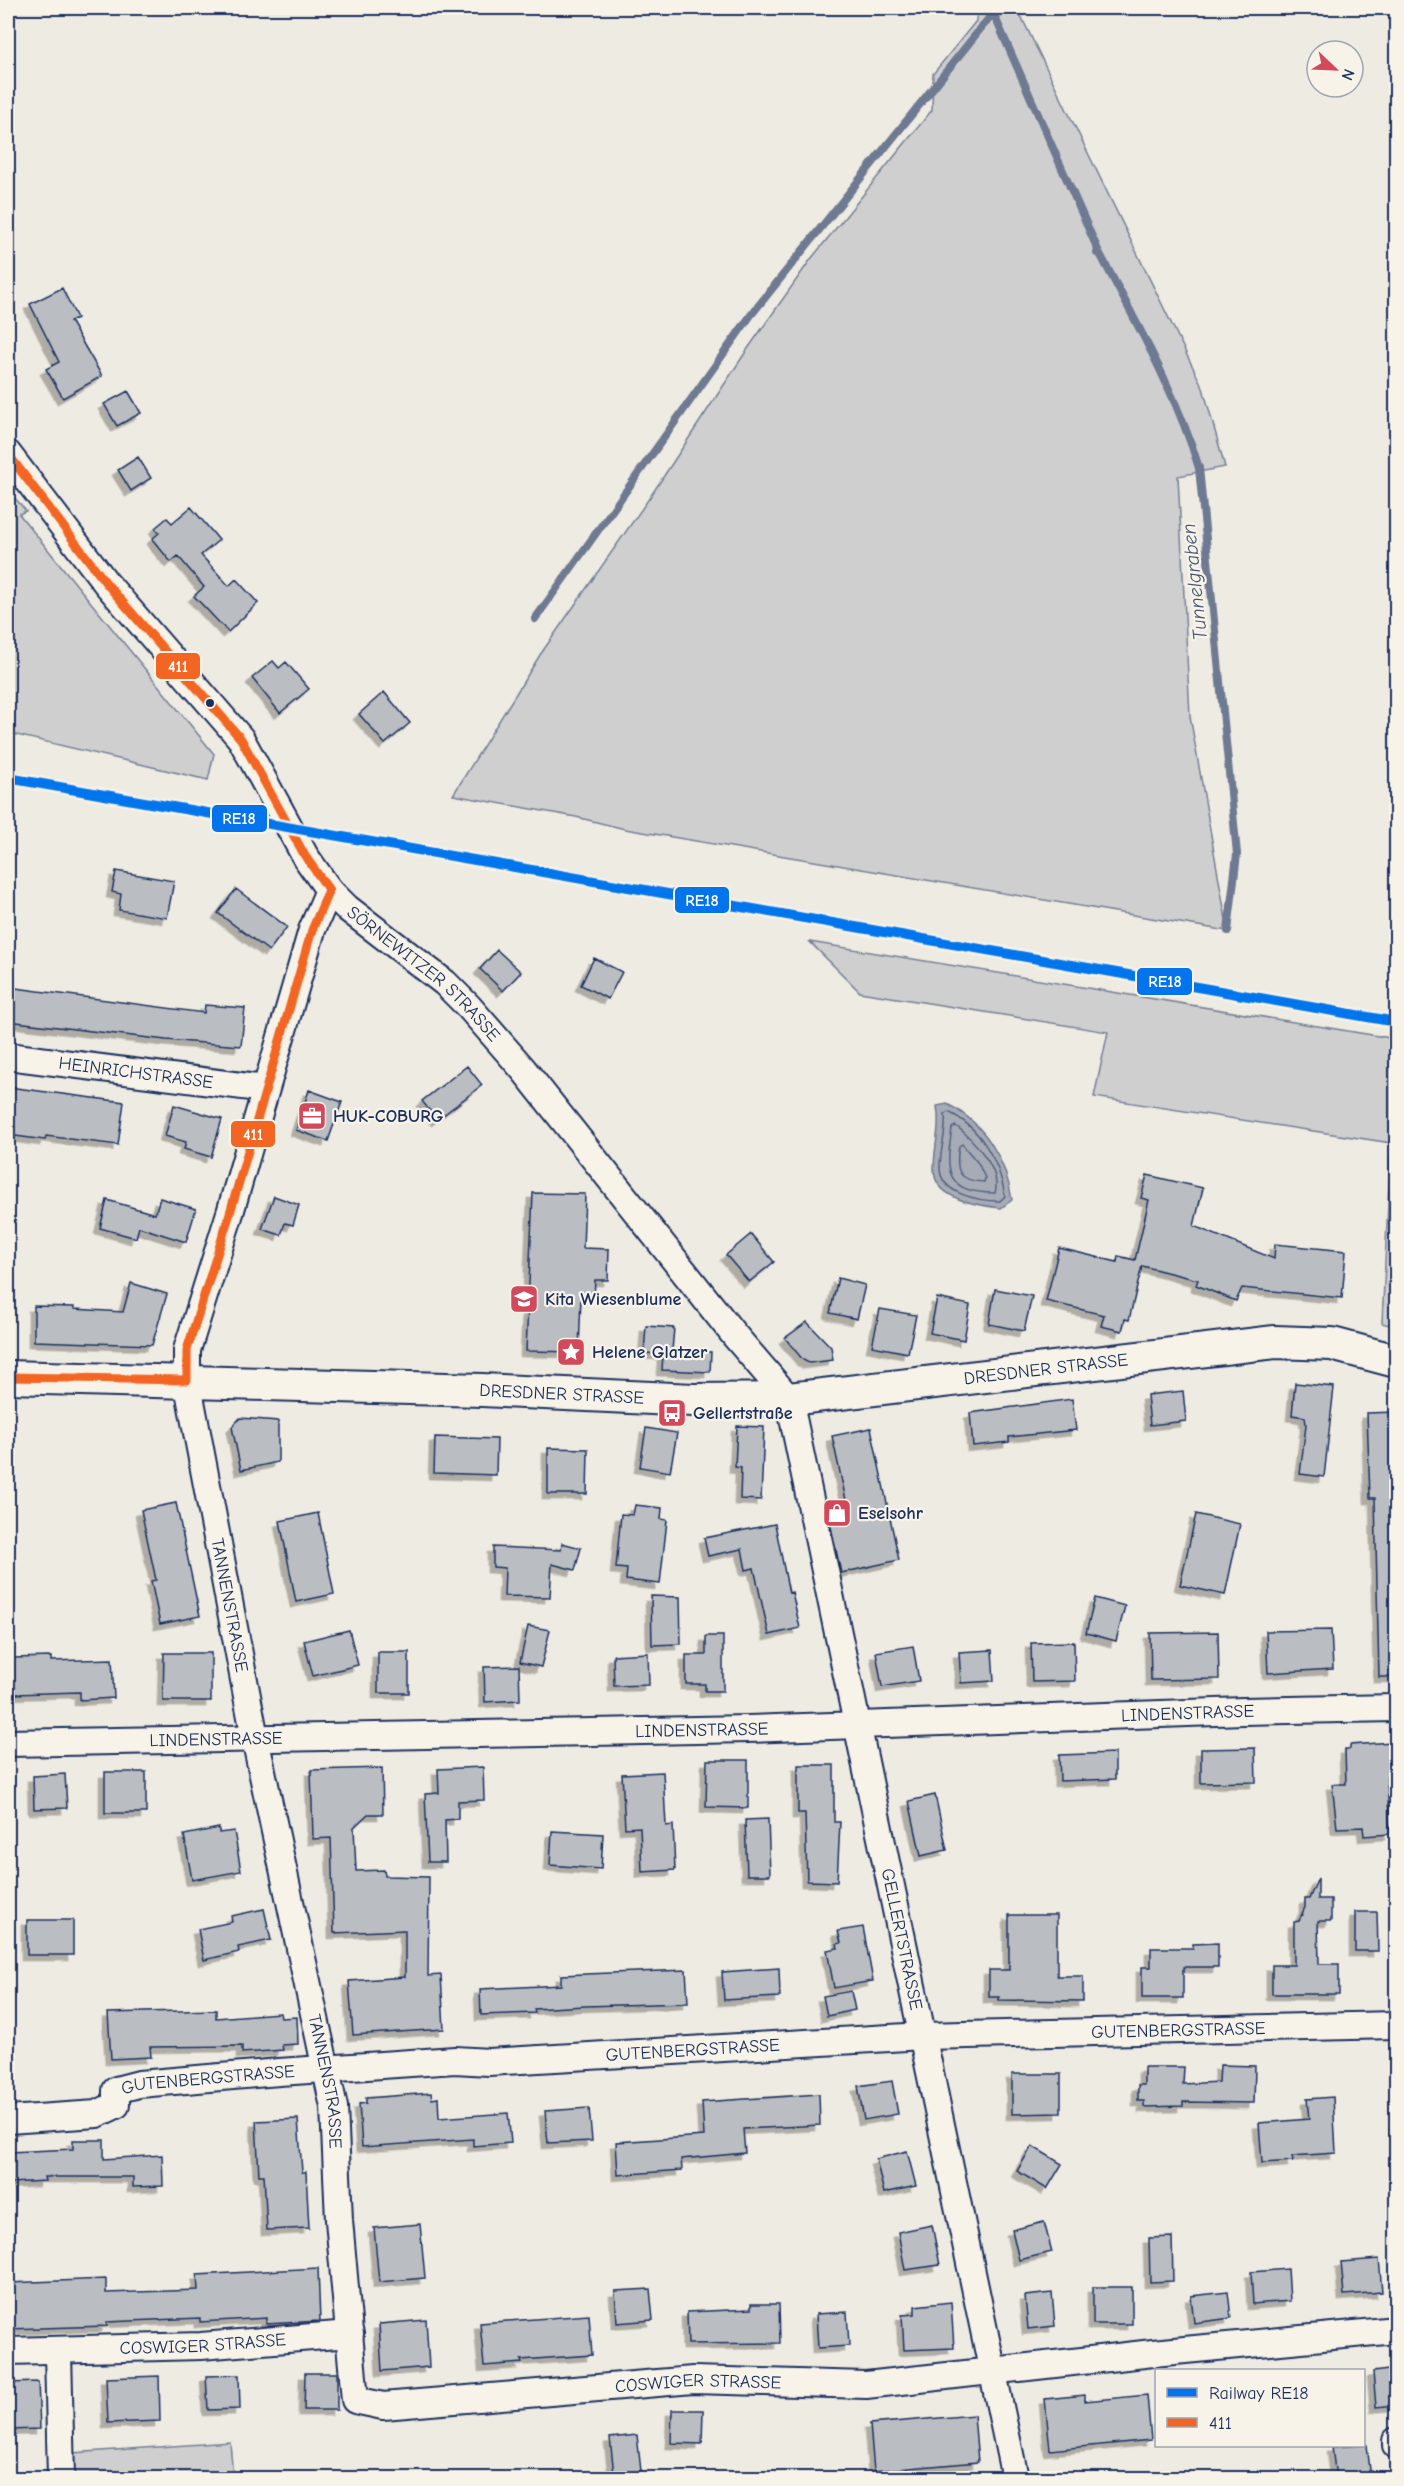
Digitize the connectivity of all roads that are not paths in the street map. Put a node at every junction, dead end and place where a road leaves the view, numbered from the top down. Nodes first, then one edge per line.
1 (8, 454) edge
2 (330, 890) junction
3 (8, 1056) edge
4 (265, 1089) junction
5 (1396, 1361) edge
6 (8, 1377) edge
7 (187, 1380) junction
8 (789, 1399) junction
9 (1396, 1708) edge
10 (857, 1725) junction
11 (255, 1738) junction
12 (8, 1743) edge
13 (1396, 2025) edge
14 (923, 2036) junction
15 (326, 2069) junction
16 (8, 2120) edge
17 (1396, 2330) edge
18 (350, 2334) junction
19 (8, 2351) edge
20 (58, 2352) junction
21 (995, 2371) junction
22 (61, 2478) edge
23 (1016, 2478) edge

1 - 2 street, SÖRNEWITZER STRASSE
2 - 4 street, TANNENSTRASSE
2 - 8 street, SÖRNEWITZER STRASSE
3 - 4 street, HEINRICHSTRASSE
4 - 7 street, TANNENSTRASSE
5 - 8 main road, DRESDNER STRASSE
6 - 7 main road, DRESDNER STRASSE
7 - 8 main road, DRESDNER STRASSE
7 - 11 street, TANNENSTRASSE
8 - 10 street, GELLERTSTRASSE
9 - 10 street, LINDENSTRASSE
10 - 11 street, LINDENSTRASSE
10 - 14 street, GELLERTSTRASSE
11 - 12 street, LINDENSTRASSE
11 - 15 street, TANNENSTRASSE
13 - 14 street, GUTENBERGSTRASSE
14 - 15 street, GUTENBERGSTRASSE
14 - 21 street, GELLERTSTRASSE
15 - 16 street, GUTENBERGSTRASSE
15 - 18 street, TANNENSTRASSE
17 - 21 street, COSWIGER STRASSE
18 - 20 street, COSWIGER STRASSE
18 - 21 street, COSWIGER STRASSE
19 - 20 street, COSWIGER STRASSE
20 - 22 street
21 - 23 street, GELLERTSTRASSE

